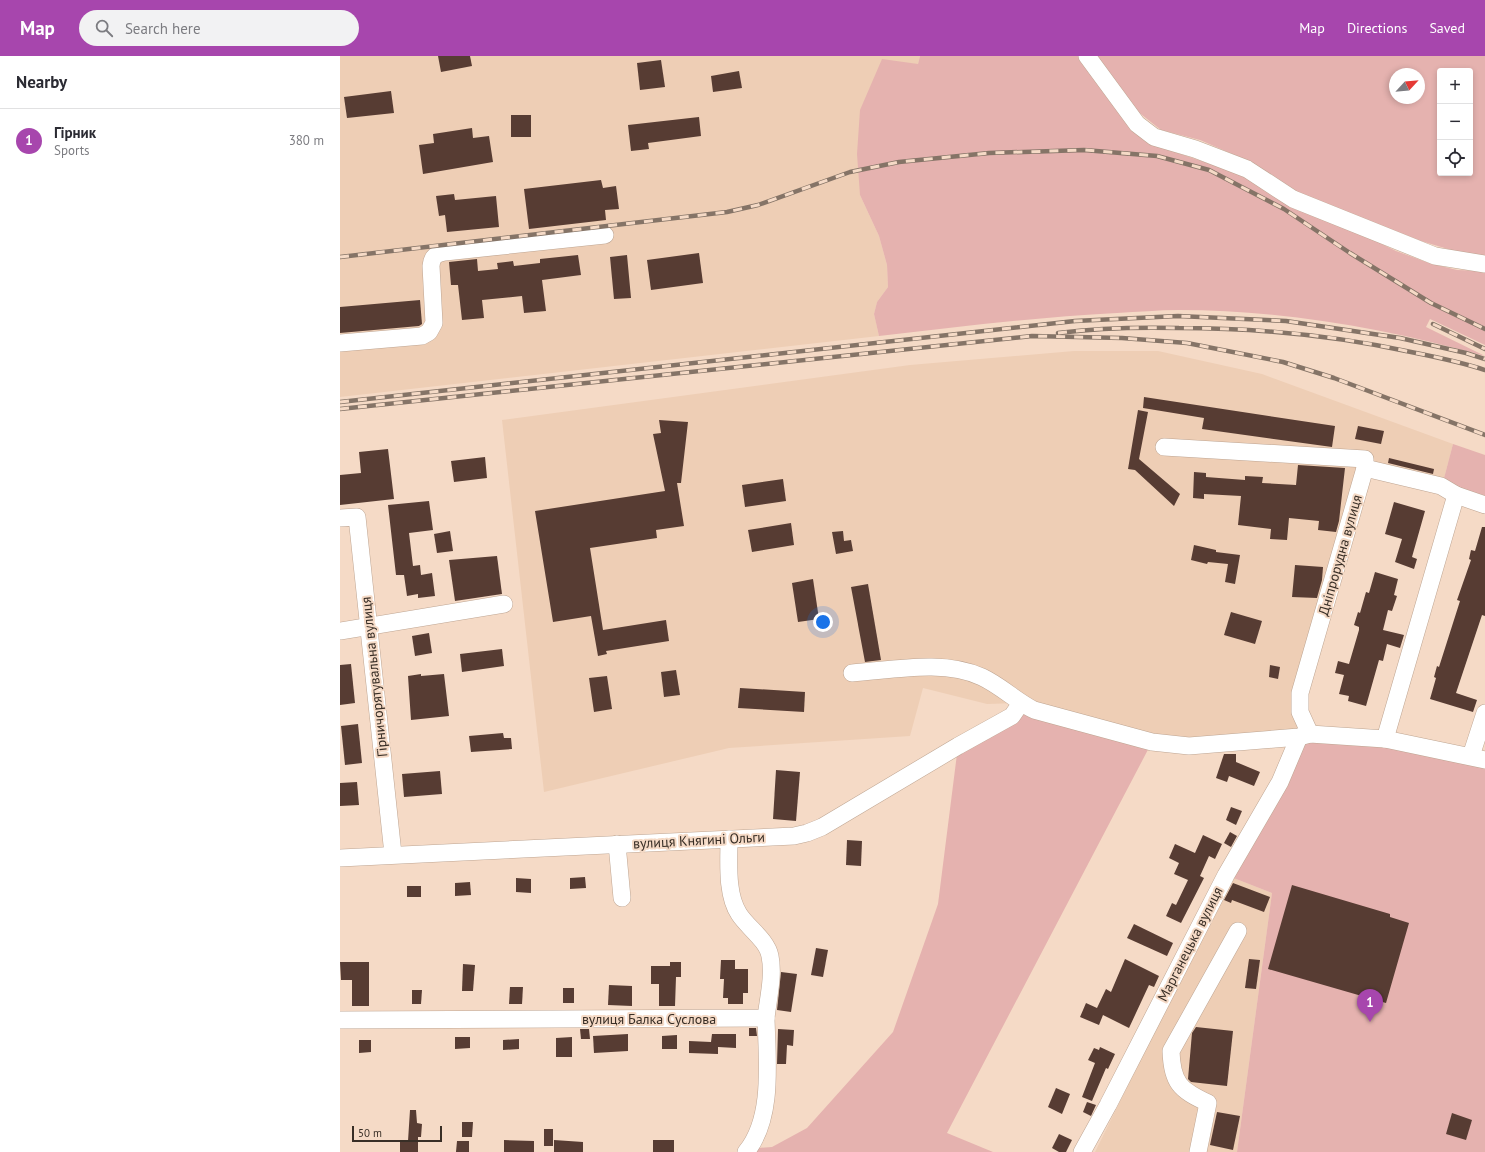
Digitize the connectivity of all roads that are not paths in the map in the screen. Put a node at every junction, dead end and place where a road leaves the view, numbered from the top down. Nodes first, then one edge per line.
1 (1087, 56) edge
2 (606, 235) dead end
3 (1485, 264) edge
4 (340, 343) edge
5 (1164, 447) dead end
6 (1365, 468) junction
7 (1456, 495) junction
8 (1485, 505) edge
9 (340, 518) edge
10 (504, 604) dead end
11 (369, 626) junction
12 (340, 631) edge
13 (852, 673) dead end
14 (1021, 703) junction
15 (1485, 713) edge
16 (1305, 735) junction
17 (1385, 739) junction
18 (1478, 758) edge
19 (729, 839) junction
20 (617, 844) junction
21 (393, 854) junction
22 (340, 858) edge
23 (622, 898) dead end
24 (1238, 931) dead end
25 (766, 1018) junction
26 (340, 1020) edge
27 (746, 1152) edge
28 (1082, 1152) edge
29 (1198, 1152) edge

1 - 3 street
2 - 4 street
5 - 6 street
6 - 7 street
6 - 16 street, Дніпрорудна вулиця
7 - 8 street
7 - 17 street
9 - 11 street, Гірничорятувальна вулиця
10 - 11 street
11 - 12 street
11 - 21 street, Гірничорятувальна вулиця
13 - 14 street
14 - 16 street
14 - 19 street, вулиця Княгині Ольги
15 - 18 street
16 - 17 street
16 - 28 street, Марганецька вулиця
17 - 18 street
19 - 20 street, вулиця Княгині Ольги
19 - 25 street
20 - 21 street, вулиця Княгині Ольги
20 - 23 street
21 - 22 street, вулиця Княгині Ольги
24 - 29 street
25 - 26 street, вулиця Балка Суслова
25 - 27 street

